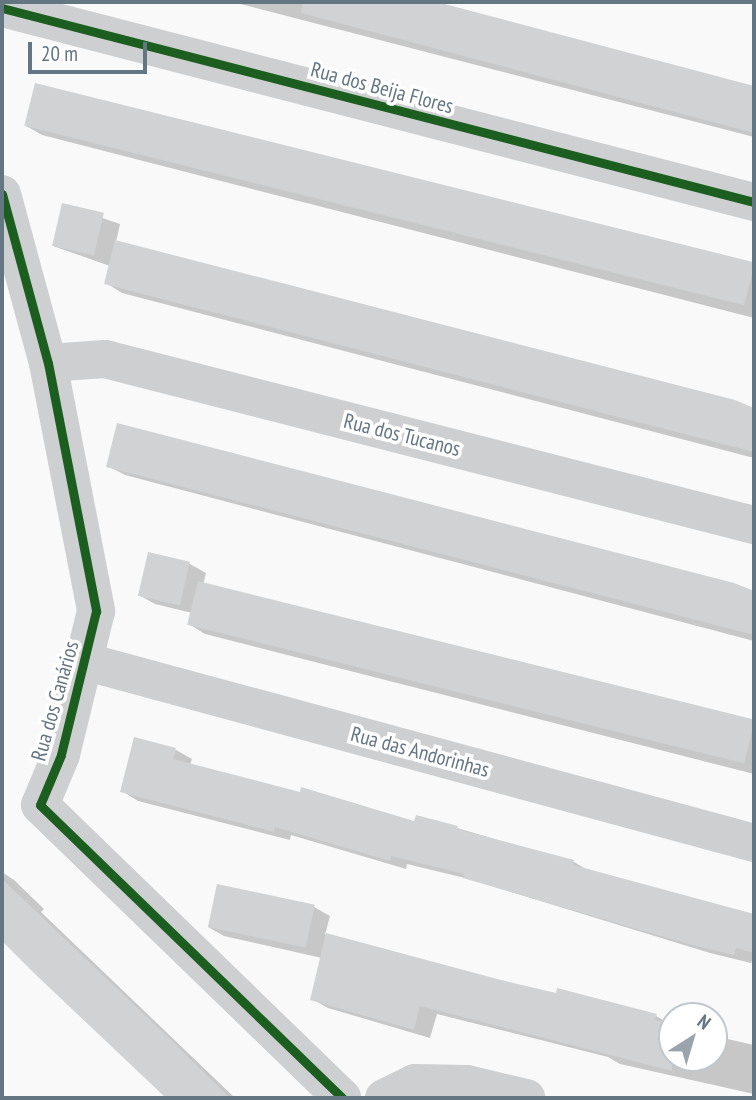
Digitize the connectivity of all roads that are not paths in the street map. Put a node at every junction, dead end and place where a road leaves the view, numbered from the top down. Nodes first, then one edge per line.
1 (2, 8) edge
2 (2, 194) edge
3 (754, 202) edge
4 (48, 363) junction
5 (754, 525) edge
6 (87, 662) junction
7 (754, 843) edge
8 (342, 1098) edge
9 (384, 1098) edge
10 (526, 1098) edge

1 - 3 street, Rua dos Beija Flores
2 - 4 street, Rua dos Canários
4 - 5 street, Rua dos Tucanos
4 - 6 street, Rua dos Canários
6 - 7 street, Rua das Andorinhas
6 - 8 street, Rua dos Canários
9 - 10 street

